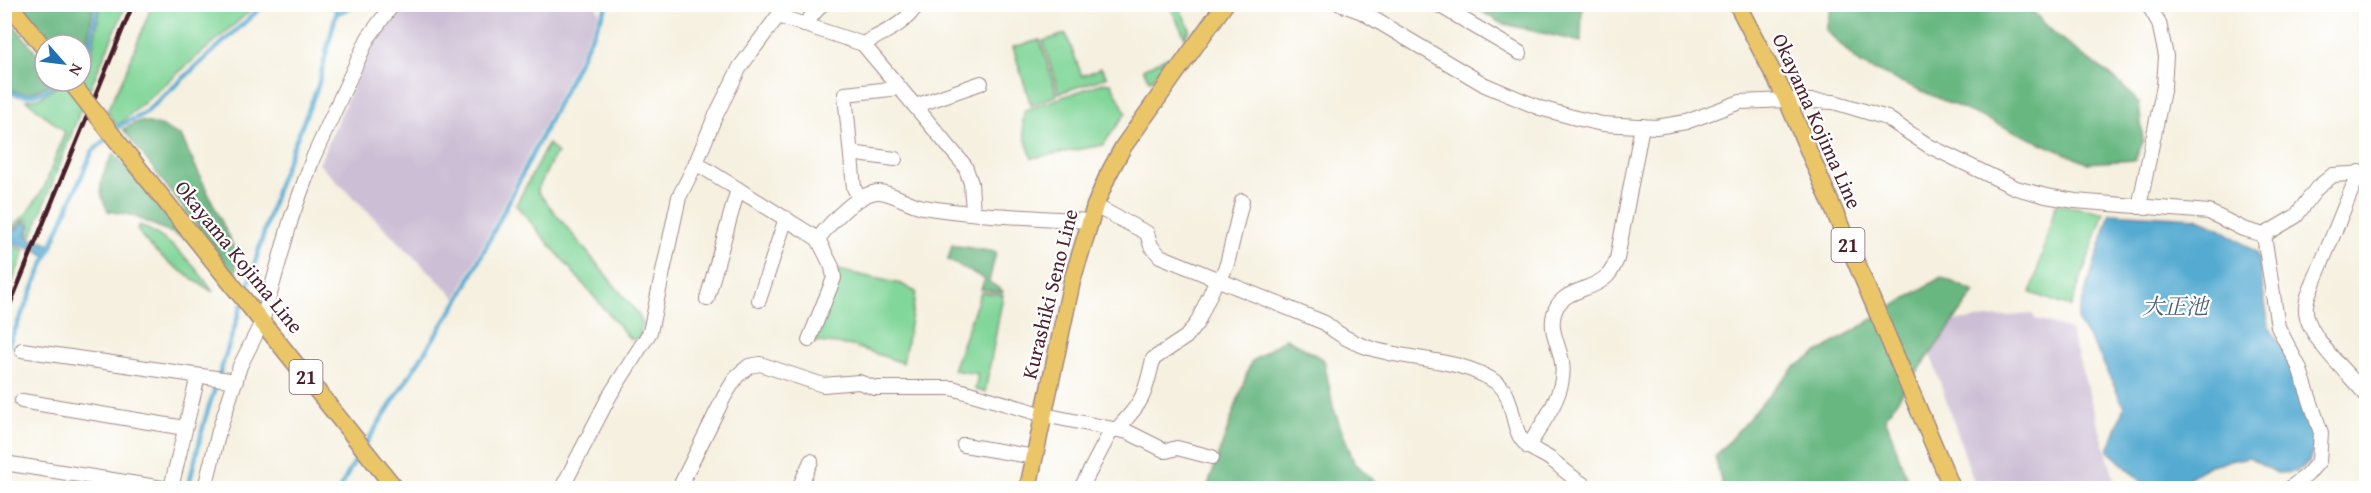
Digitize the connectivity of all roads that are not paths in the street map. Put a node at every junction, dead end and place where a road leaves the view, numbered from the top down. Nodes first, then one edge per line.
1 (9, 4) edge
2 (822, 4) edge
3 (917, 4) edge
4 (1225, 4) edge
5 (1340, 4) edge
6 (1437, 4) edge
7 (1737, 4) edge
8 (2148, 4) edge
9 (387, 6) edge
10 (1364, 8) edge
11 (776, 10) edge
12 (804, 25) junction
13 (33, 34) edge
14 (862, 44) junction
15 (1520, 53) dead end
16 (981, 83) dead end
17 (900, 88) junction
18 (79, 93) edge
19 (1787, 100) junction
20 (915, 106) junction
21 (1642, 126) junction
22 (851, 153) junction
23 (895, 159) dead end
24 (696, 163) junction
25 (2363, 172) edge
26 (738, 189) junction
27 (860, 199) junction
28 (1242, 201) dead end
29 (2139, 207) junction
30 (973, 213) junction
31 (1092, 213) junction
32 (786, 219) junction
33 (2264, 235) junction
34 (818, 238) junction
35 (1219, 280) junction
36 (707, 299) dead end
37 (759, 300) dead end
38 (258, 317) junction
39 (809, 340) dead end
40 (22, 350) dead end
41 (198, 376) junction
42 (233, 380) junction
43 (2367, 395) edge
44 (22, 401) dead end
45 (1044, 415) junction
46 (185, 428) junction
47 (1114, 430) junction
48 (964, 445) dead end
49 (1528, 447) junction
50 (1035, 457) junction
51 (1212, 457) dead end
52 (811, 461) dead end
53 (4, 463) edge
54 (1032, 487) edge
55 (163, 489) edge
56 (171, 489) edge
57 (205, 489) edge
58 (395, 489) edge
59 (562, 489) edge
60 (679, 489) edge
61 (799, 489) edge
62 (1082, 489) edge
63 (1590, 489) edge
64 (1952, 489) edge
65 (2290, 489) edge

1 - 13 main road
2 - 12 street
3 - 14 street
4 - 31 main road, Kurashiki Seno Line
5 - 10 street
6 - 15 street
7 - 19 main road, Okayama Kojima Line / 21
8 - 29 street
9 - 38 street
10 - 21 street
11 - 12 street
11 - 24 street
12 - 14 street
14 - 17 street
16 - 20 street
17 - 20 street
17 - 22 street
18 - 38 main road, Okayama Kojima Line / 21, bridge
19 - 21 street
19 - 29 street
19 - 64 main road, Okayama Kojima Line / 21
20 - 30 street
21 - 49 street
22 - 23 street
22 - 27 street
24 - 26 street
24 - 59 street
25 - 33 street
25 - 43 street
26 - 32 street
26 - 36 street
27 - 30 street
27 - 34 street
28 - 35 street
29 - 33 street
30 - 31 street
31 - 35 street
31 - 45 main road, Kurashiki Seno Line
32 - 34 street
32 - 37 street
33 - 65 street
34 - 39 street
35 - 47 street
35 - 49 street
38 - 42 street
38 - 58 main road, Okayama Kojima Line / 21
40 - 41 street
41 - 42 street
41 - 46 street
42 - 57 street
44 - 46 street
45 - 47 street
45 - 50 main road, Kurashiki Seno Line
45 - 60 street
46 - 56 street
47 - 51 street
47 - 62 street
48 - 50 street
49 - 63 street
50 - 54 main road, Kurashiki Seno Line
52 - 61 street
53 - 55 street

